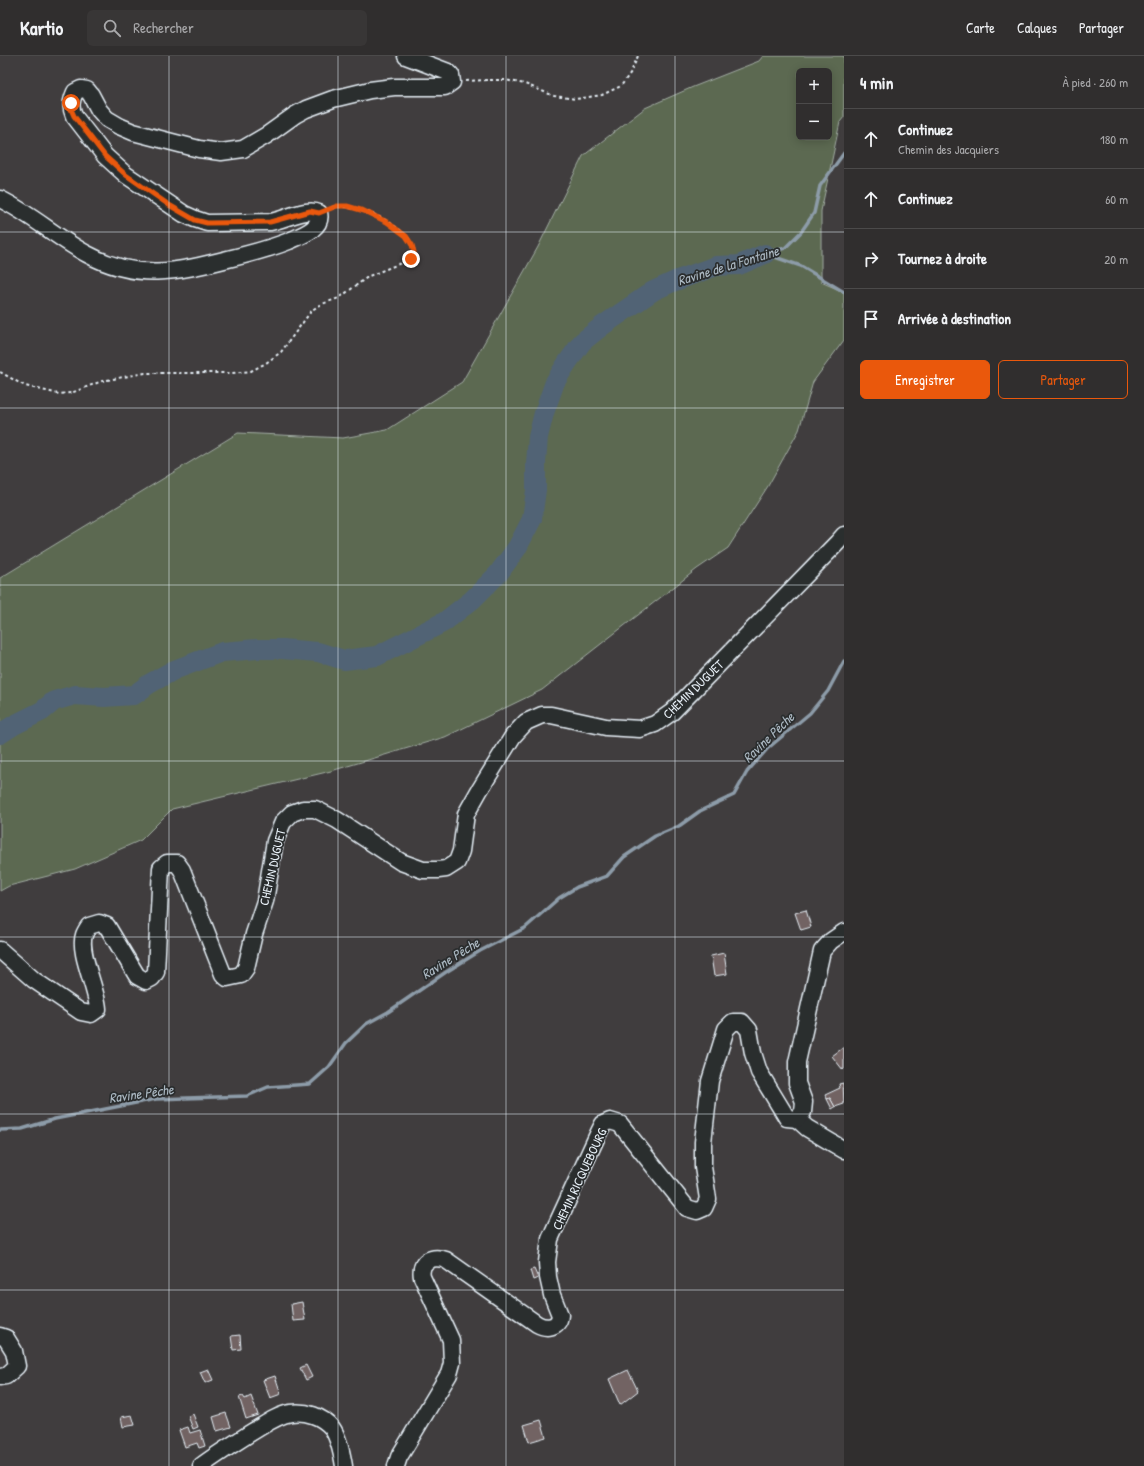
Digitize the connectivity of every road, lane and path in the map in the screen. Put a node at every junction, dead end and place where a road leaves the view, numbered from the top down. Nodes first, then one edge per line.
1 (406, 56) edge
2 (638, 56) edge
3 (452, 82) junction
4 (0, 199) edge
5 (319, 213) junction
6 (0, 372) edge
7 (844, 534) edge
8 (844, 932) edge
9 (0, 950) edge
10 (797, 1119) junction
11 (844, 1150) edge
12 (0, 1336) edge
13 (0, 1377) edge
14 (201, 1466) edge
15 (344, 1466) edge
16 (396, 1466) edge

1 - 3 street
2 - 3 path
3 - 5 street
4 - 5 street
5 - 6 path
7 - 9 street, CHEMIN DUGUET
8 - 10 street
10 - 11 street
10 - 16 street, CHEMIN RICQUEBOURG
12 - 13 street
14 - 15 street

